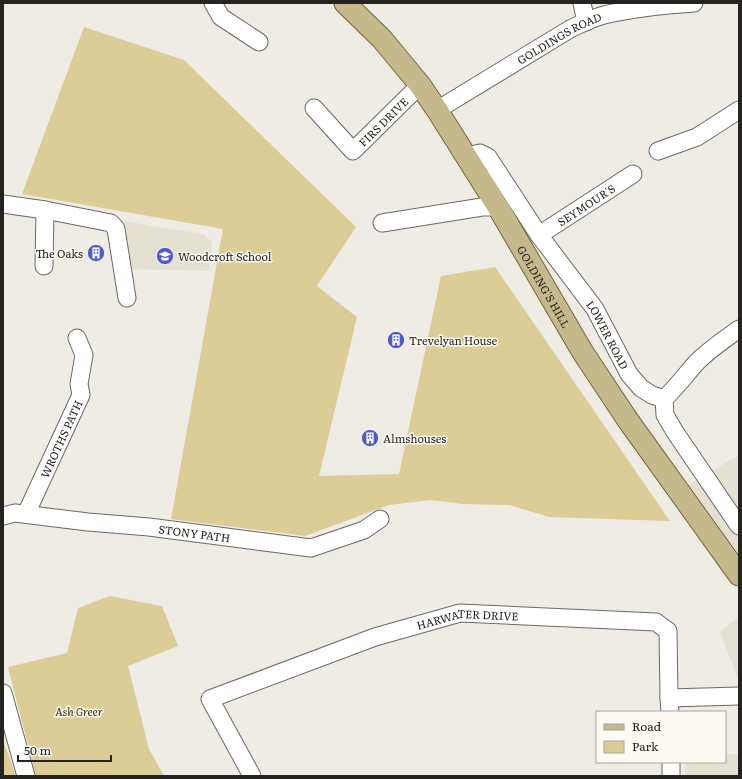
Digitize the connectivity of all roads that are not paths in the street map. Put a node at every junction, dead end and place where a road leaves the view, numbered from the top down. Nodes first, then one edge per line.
1 (213, 3) edge
2 (345, 3) edge
3 (582, 3) edge
4 (694, 3) edge
5 (586, 22) junction
6 (259, 42) dead end
7 (420, 85) junction
8 (314, 108) dead end
9 (437, 110) junction
10 (739, 110) edge
11 (658, 151) dead end
12 (467, 156) junction
13 (633, 174) dead end
14 (3, 204) edge
15 (498, 207) junction
16 (45, 210) junction
17 (382, 223) dead end
18 (539, 235) junction
19 (44, 266) dead end
20 (127, 298) dead end
21 (739, 329) edge
22 (77, 338) dead end
23 (664, 399) junction
24 (26, 514) junction
25 (3, 516) edge
26 (380, 519) dead end
27 (739, 526) edge
28 (739, 575) edge
29 (3, 693) edge
30 (739, 696) edge
31 (670, 705) edge
32 (671, 763) edge
33 (26, 776) edge
34 (252, 776) edge
35 (671, 776) edge

1 - 6 street
2 - 7 main road, GOLDING'S HILL
3 - 5 street
4 - 5 street, GOLDINGS ROAD
5 - 9 street, GOLDINGS ROAD
7 - 8 street, FIRS DRIVE
7 - 9 main road, GOLDING'S HILL
9 - 12 main road, GOLDING'S HILL
10 - 11 street
12 - 15 main road, GOLDING'S HILL
12 - 18 street, LOWER ROAD
13 - 18 street, SEYMOUR'S
14 - 16 street
15 - 17 street
15 - 28 main road, GOLDING'S HILL
16 - 19 street
16 - 20 street
18 - 23 street, LOWER ROAD
21 - 23 street
22 - 24 street, WROTHS PATH
23 - 27 street
24 - 25 street, STONY PATH
24 - 26 street, STONY PATH
29 - 33 street
30 - 31 street
31 - 34 street, HARWATER DRIVE
32 - 35 street

